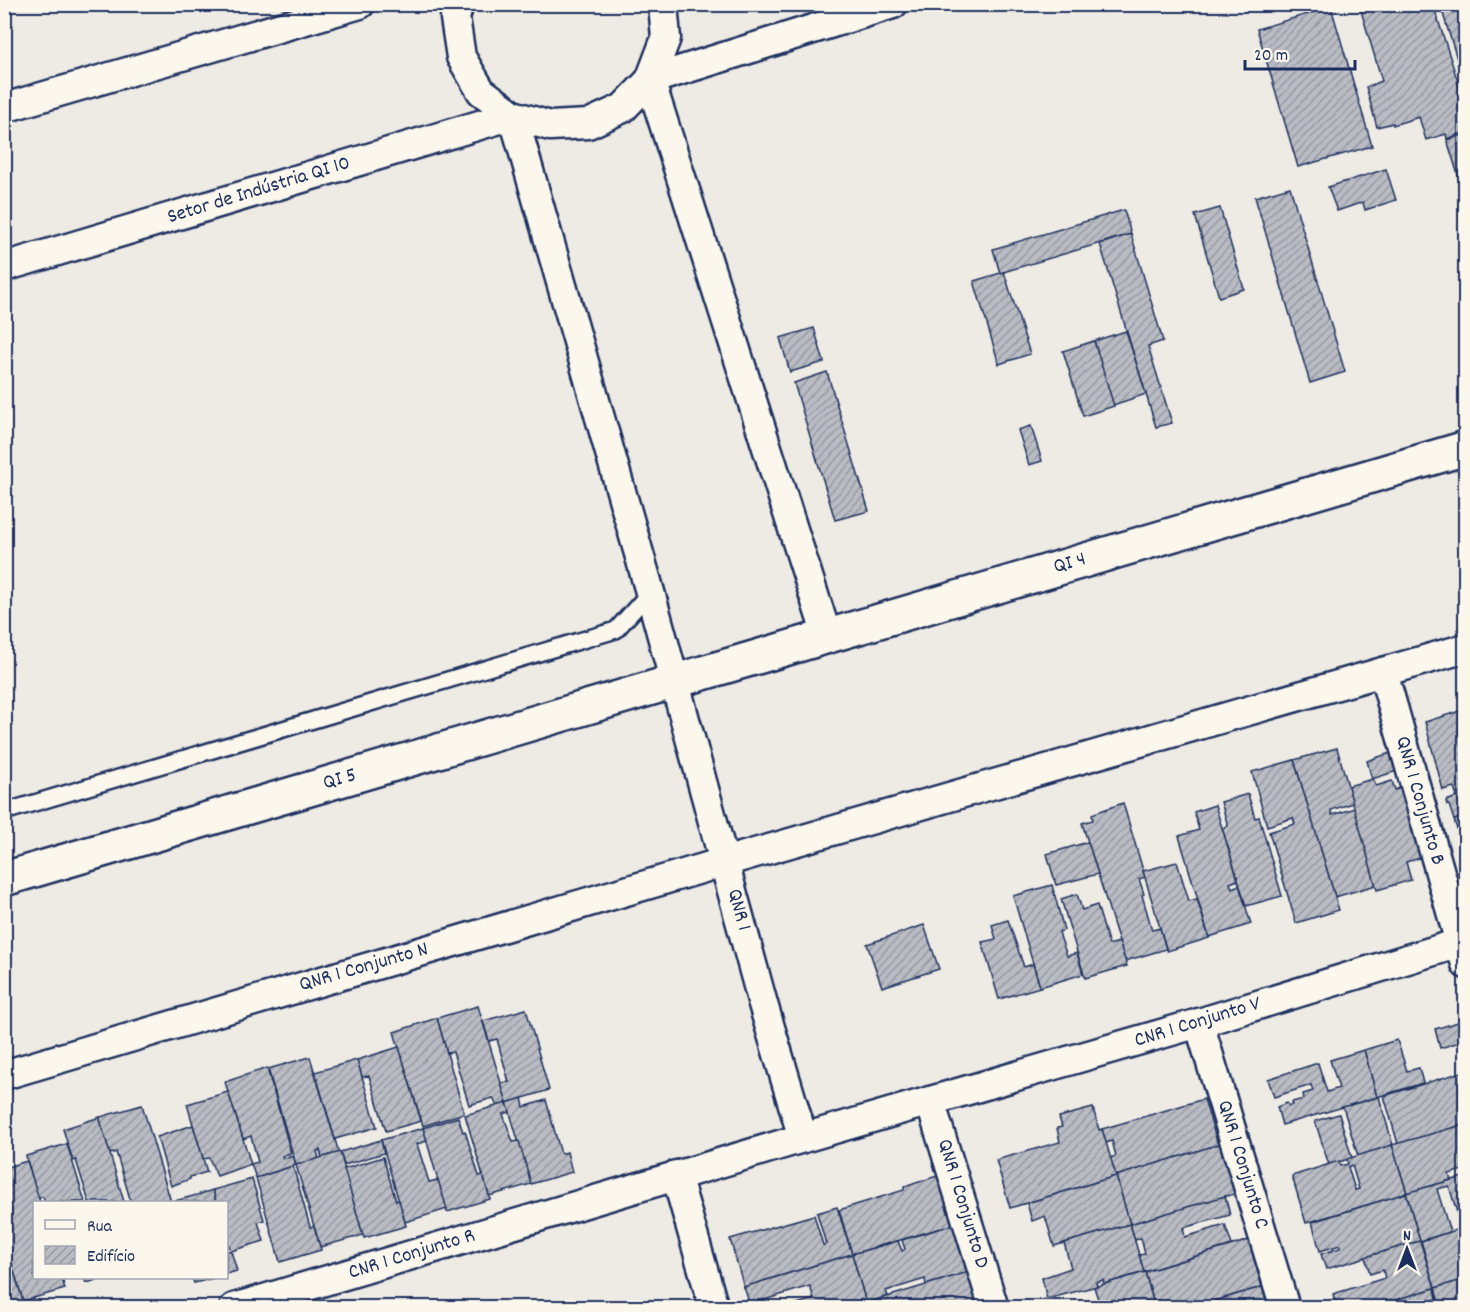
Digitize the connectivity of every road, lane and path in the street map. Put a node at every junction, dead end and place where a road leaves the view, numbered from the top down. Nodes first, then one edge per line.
1 (360, 4) edge
2 (459, 4) edge
3 (663, 4) edge
4 (893, 4) edge
5 (650, 80) junction
6 (4, 108) edge
7 (513, 116) junction
8 (4, 267) edge
9 (1466, 448) edge
10 (650, 592) junction
11 (827, 636) junction
12 (1466, 648) edge
13 (1383, 672) junction
14 (676, 682) junction
15 (4, 812) edge
16 (724, 862) junction
17 (4, 879) edge
18 (1463, 949) edge
19 (1199, 1023) junction
20 (4, 1075) edge
21 (930, 1101) junction
22 (803, 1137) junction
23 (676, 1175) junction
24 (291, 1300) edge
25 (234, 1308) edge
26 (714, 1308) edge
27 (994, 1308) edge
28 (1285, 1308) edge

1 - 6 street
2 - 7 street
3 - 5 street
4 - 5 street
5 - 7 street
5 - 11 street
7 - 8 street, Setor de Indústria QI 10
7 - 10 street, QNR 1
9 - 11 street, QI 4
10 - 14 street, QNR 1
10 - 15 lane
11 - 14 street, QI 4
12 - 13 street, QNR 1 Conjunto N
13 - 16 street, QNR 1 Conjunto N
13 - 18 street, QNR 1 Conjunto B
14 - 16 street, QNR 1
14 - 17 street, QI 5
16 - 20 street, QNR 1 Conjunto N
16 - 22 street, QNR 1
18 - 19 street, CNR 1 Conjunto V
19 - 21 street, CNR 1 Conjunto V
19 - 28 street, QNR 1 Conjunto C
21 - 22 street
21 - 27 street, QNR 1 Conjunto D
22 - 23 street
23 - 24 street, CNR 1 Conjunto R
23 - 26 street
24 - 25 street, CNR 1 Conjunto R

